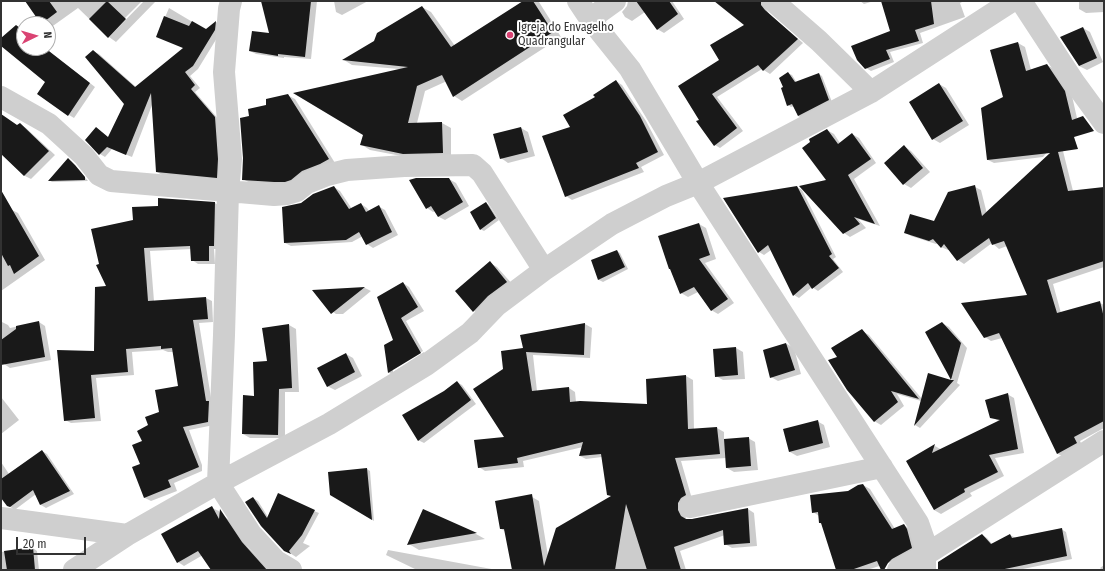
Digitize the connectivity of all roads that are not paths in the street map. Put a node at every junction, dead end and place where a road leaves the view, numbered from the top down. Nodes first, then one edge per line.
1 (231, 1) edge
2 (615, 1) edge
3 (773, 1) edge
4 (1012, 1) edge
5 (1021, 1) edge
6 (584, 10) edge
7 (871, 92) junction
8 (1, 97) edge
9 (1104, 123) edge
10 (698, 183) junction
11 (228, 192) junction
12 (544, 270) junction
13 (1104, 442) edge
14 (882, 467) junction
15 (218, 483) junction
16 (690, 507) dead end
17 (1, 518) edge
18 (127, 535) junction
19 (925, 562) edge
20 (74, 570) edge
21 (291, 570) edge
22 (898, 570) edge

1 - 11 street
2 - 6 street
3 - 7 street
4 - 7 street
5 - 9 street
6 - 10 street
7 - 10 street
8 - 11 street
10 - 12 street
10 - 14 street
11 - 12 street
11 - 15 street
12 - 15 street
13 - 19 street
14 - 16 street
14 - 19 street
15 - 18 street
15 - 21 street
17 - 18 street
18 - 20 street
19 - 22 street

